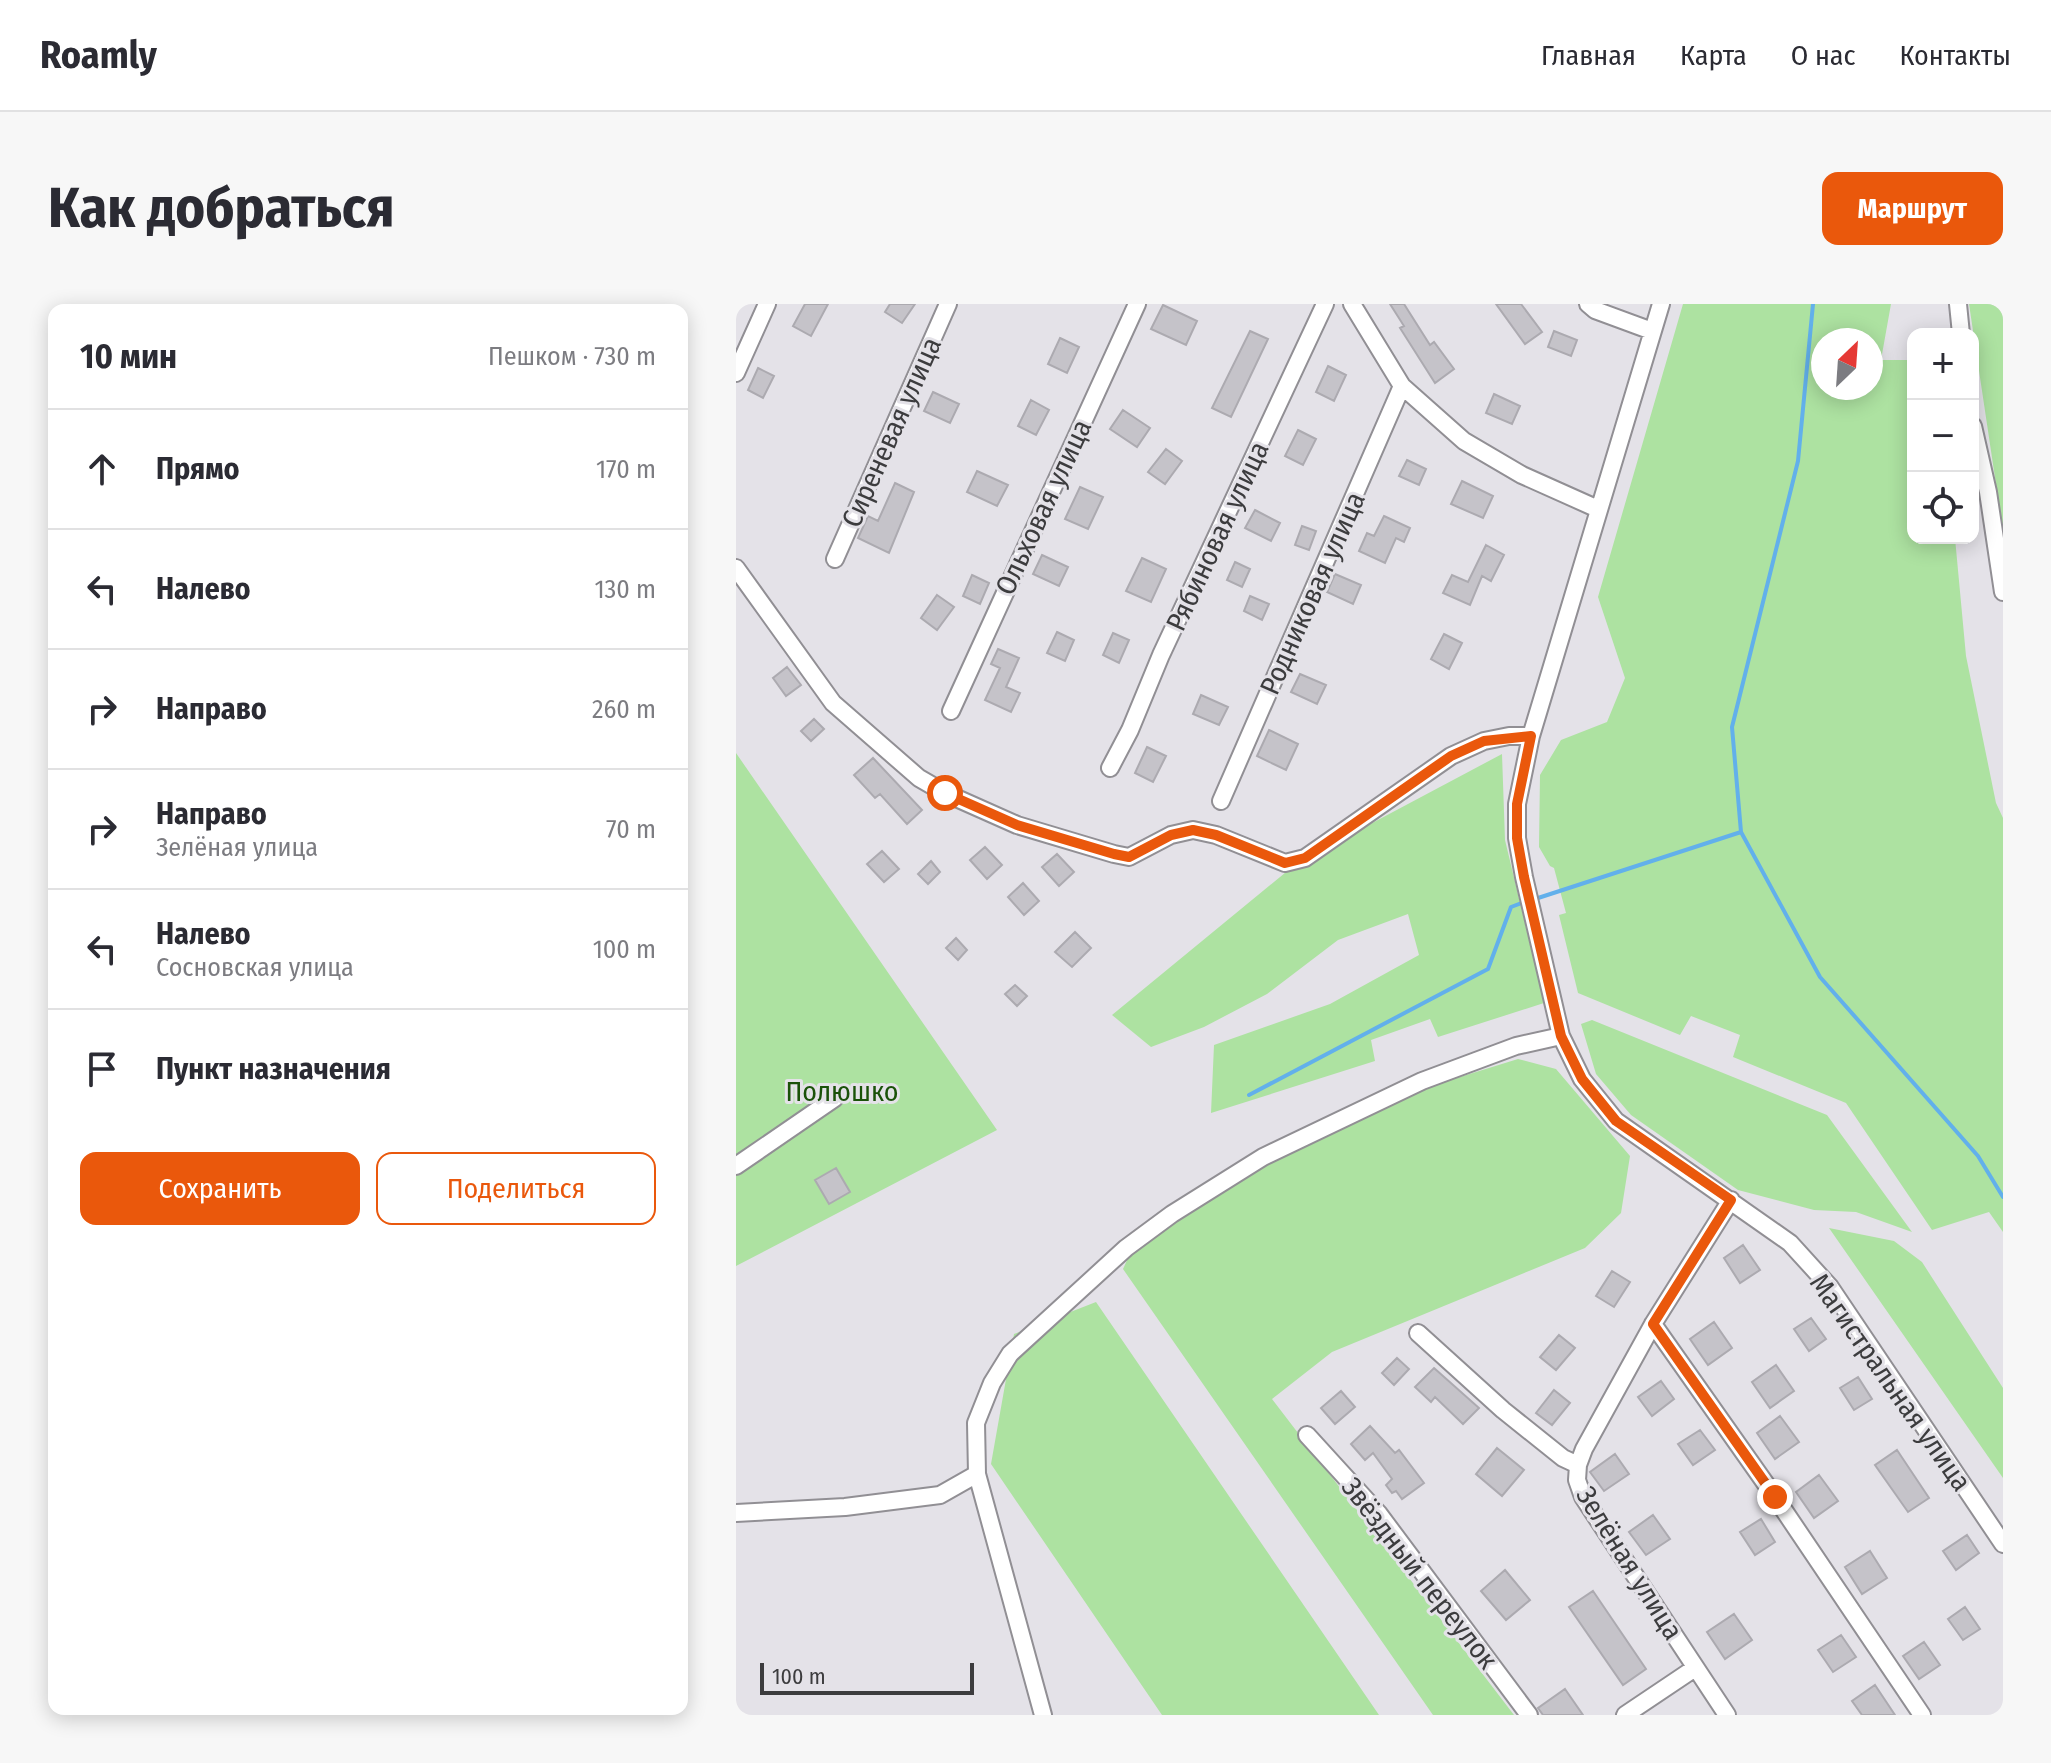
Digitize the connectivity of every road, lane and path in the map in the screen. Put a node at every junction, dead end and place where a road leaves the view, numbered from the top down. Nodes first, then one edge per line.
1 (767, 304) edge
2 (948, 304) edge
3 (1137, 304) edge
4 (1325, 304) edge
5 (1352, 304) edge
6 (1588, 304) edge
7 (1661, 304) edge
8 (1958, 304) edge
9 (1960, 328) edge
10 (1652, 331) junction
11 (736, 373) edge
12 (1402, 386) junction
13 (1979, 452) edge
14 (1598, 509) junction
15 (835, 559) dead end
16 (736, 568) edge
17 (2003, 592) edge
18 (951, 711) dead end
19 (1531, 736) junction
20 (1110, 768) dead end
21 (1221, 801) dead end
22 (1561, 1036) junction
23 (835, 1098) dead end
24 (736, 1166) edge
25 (1731, 1200) junction
26 (1653, 1324) junction
27 (1418, 1333) dead end
28 (1307, 1435) dead end
29 (1578, 1465) junction
30 (977, 1474) junction
31 (736, 1513) edge
32 (2003, 1544) edge
33 (1695, 1668) junction
34 (1043, 1715) edge
35 (1529, 1715) edge
36 (1625, 1715) edge
37 (1727, 1715) edge
38 (1922, 1715) edge

1 - 11 street
2 - 15 street, Сиреневая улица
3 - 18 street, Ольховая улица
4 - 20 street, Рябиновая улица
5 - 12 street
6 - 10 street
7 - 10 street, Магистральная улица
8 - 9 street
10 - 14 street, Магистральная улица
12 - 14 street
12 - 21 street, Родниковая улица
13 - 17 street
14 - 19 street, Магистральная улица
16 - 19 street
19 - 22 street, Магистральная улица
22 - 25 street, Магистральная улица
22 - 30 street
23 - 24 street
25 - 26 street, Зелёная улица
25 - 32 street, Магистральная улица
26 - 29 street, Зелёная улица
26 - 38 street
27 - 29 street
28 - 35 street, Звёздный переулок
29 - 33 street, Зелёная улица
30 - 31 street
30 - 34 street
33 - 36 street
33 - 37 street, Зелёная улица

